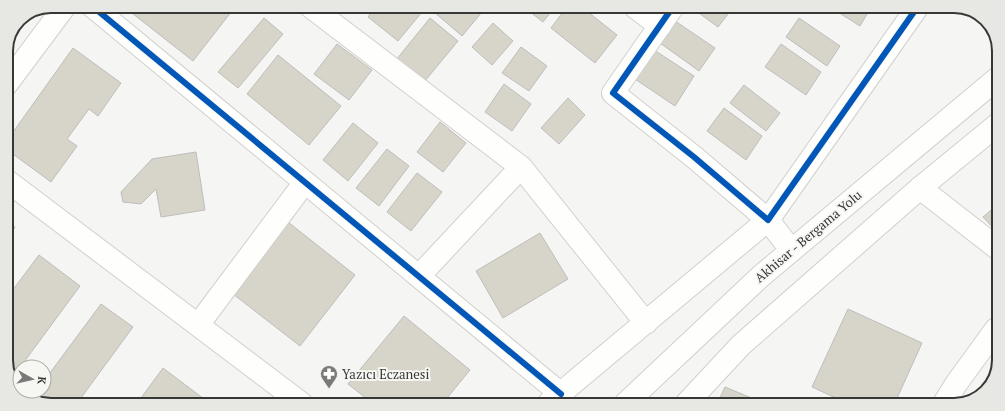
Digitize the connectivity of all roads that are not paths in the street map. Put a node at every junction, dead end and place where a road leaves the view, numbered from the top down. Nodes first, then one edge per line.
1 (60, 13) edge
2 (100, 13) edge
3 (320, 13) edge
4 (643, 13) edge
5 (669, 13) edge
6 (913, 13) edge
7 (660, 26) junction
8 (13, 76) edge
9 (992, 83) edge
10 (992, 129) edge
11 (521, 167) junction
12 (305, 182) junction
13 (13, 185) edge
14 (920, 188) junction
15 (768, 220) junction
16 (992, 244) edge
17 (791, 250) junction
18 (419, 276) junction
19 (646, 323) junction
20 (198, 325) junction
21 (992, 334) edge
22 (294, 398) edge
23 (553, 398) edge
24 (555, 398) edge
25 (631, 398) edge
26 (692, 398) edge
27 (947, 398) edge

1 - 8 street
2 - 12 street
3 - 11 street
4 - 7 street
5 - 7 street
6 - 15 street
7 - 15 street
9 - 17 street, Akhisar - Bergama Yolu
10 - 14 street
11 - 18 street
11 - 19 street
12 - 18 street
12 - 20 street
13 - 20 street
14 - 16 street
14 - 26 street
15 - 17 street
15 - 19 street
17 - 25 street, Akhisar - Bergama Yolu
18 - 23 street
19 - 24 street
20 - 22 street
21 - 27 street

